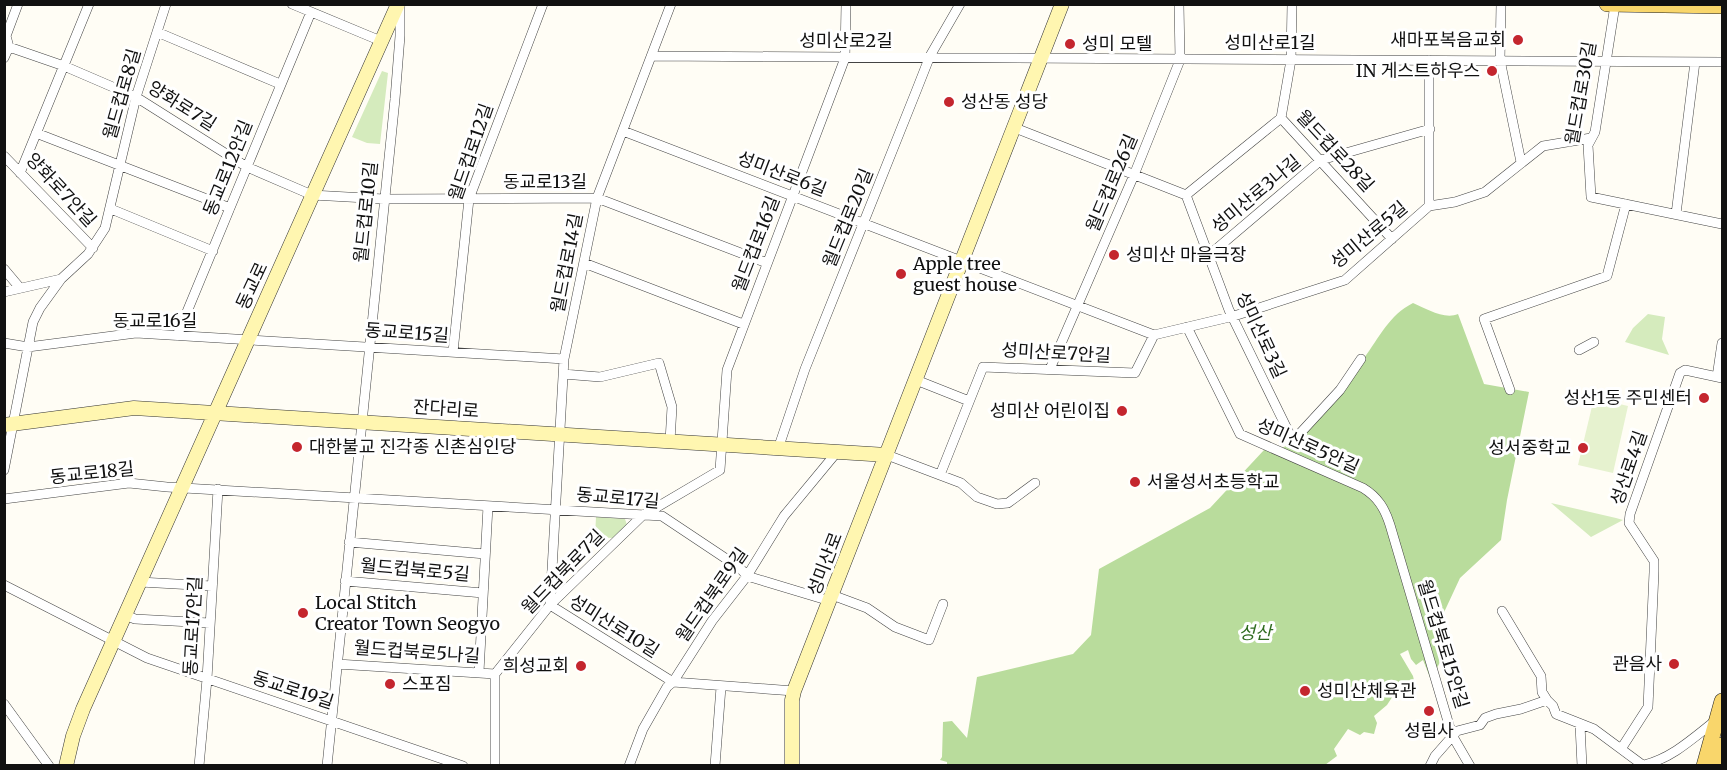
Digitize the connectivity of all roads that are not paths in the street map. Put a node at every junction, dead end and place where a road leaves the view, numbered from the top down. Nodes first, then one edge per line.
1 (18, 4) edge
2 (89, 4) edge
3 (166, 4) edge
4 (292, 4) edge
5 (399, 4) edge
6 (543, 4) edge
7 (671, 4) edge
8 (846, 4) edge
9 (960, 4) edge
10 (1062, 4) edge
11 (1179, 4) edge
12 (1292, 4) edge
13 (1501, 4) edge
14 (1607, 4) edge
15 (1615, 5) edge
16 (1657, 5) edge
17 (1722, 6) edge
18 (311, 12) junction
19 (157, 32) junction
20 (381, 41) junction
21 (7, 48) edge
22 (397, 56) junction
23 (651, 56) junction
24 (930, 56) junction
25 (375, 57) junction
26 (4, 58) edge
27 (845, 58) junction
28 (1040, 59) junction
29 (1180, 60) junction
30 (1291, 60) junction
31 (1429, 60) junction
32 (1500, 60) junction
33 (1605, 61) junction
34 (1695, 62) junction
35 (1722, 62) edge
36 (64, 66) junction
37 (280, 84) junction
38 (136, 97) junction
39 (1281, 118) junction
40 (1015, 128) junction
41 (1430, 129) junction
42 (623, 131) junction
43 (36, 133) junction
44 (1591, 138) junction
45 (4, 156) edge
46 (1321, 160) junction
47 (1521, 162) junction
48 (120, 166) junction
49 (247, 167) junction
50 (20, 173) junction
51 (1134, 175) junction
52 (312, 195) junction
53 (1186, 195) junction
54 (793, 196) junction
55 (597, 198) junction
56 (384, 199) junction
57 (469, 199) junction
58 (1626, 204) junction
59 (1429, 206) junction
60 (230, 208) junction
61 (111, 209) junction
62 (1676, 214) junction
63 (864, 223) junction
64 (1722, 224) edge
65 (1392, 238) junction
66 (93, 248) junction
67 (213, 251) junction
68 (1208, 256) junction
69 (963, 260) junction
70 (584, 263) junction
71 (767, 263) junction
72 (4, 269) edge
73 (62, 279) junction
74 (20, 288) junction
75 (4, 292) edge
76 (1078, 305) junction
77 (1234, 316) junction
78 (743, 324) junction
79 (1187, 327) junction
80 (1154, 335) junction
81 (177, 336) junction
82 (247, 340) junction
83 (1594, 342) dead end
84 (4, 343) edge
85 (1722, 343) edge
86 (28, 347) junction
87 (368, 347) junction
88 (1579, 350) dead end
89 (453, 352) junction
90 (564, 359) junction
91 (1361, 359) dead end
92 (1050, 369) junction
93 (563, 374) junction
94 (1720, 377) edge
95 (916, 380) junction
96 (1510, 390) dead end
97 (969, 401) junction
98 (215, 413) junction
99 (362, 423) junction
100 (9, 424) edge
101 (558, 434) junction
102 (670, 441) junction
103 (722, 444) junction
104 (778, 448) junction
105 (837, 452) junction
106 (887, 455) junction
107 (4, 470) edge
108 (940, 475) junction
109 (1035, 483) dead end
110 (182, 486) junction
111 (218, 489) junction
112 (355, 497) junction
113 (4, 499) edge
114 (488, 506) junction
115 (556, 510) junction
116 (642, 516) junction
117 (1390, 525) joint
118 (349, 542) junction
119 (485, 554) junction
120 (747, 576) junction
121 (345, 581) junction
122 (140, 582) junction
123 (4, 585) edge
124 (212, 586) junction
125 (483, 593) junction
126 (831, 598) junction
127 (943, 604) dead end
128 (550, 605) junction
129 (1502, 611) dead end
130 (125, 615) junction
131 (210, 623) junction
132 (114, 642) junction
133 (337, 664) junction
134 (479, 672) junction
135 (495, 674) junction
136 (207, 679) junction
137 (673, 682) junction
138 (721, 687) junction
139 (794, 691) junction
140 (1547, 700) junction
141 (1722, 701) edge
142 (4, 704) edge
143 (332, 720) junction
144 (1717, 720) junction
145 (1580, 724) junction
146 (1452, 735) junction
147 (1722, 745) edge
148 (1621, 749) junction
149 (49, 765) edge
150 (66, 765) edge
151 (199, 765) edge
152 (327, 765) edge
153 (463, 765) edge
154 (495, 765) edge
155 (629, 765) edge
156 (715, 765) edge
157 (792, 765) edge
158 (1430, 765) edge
159 (1470, 765) edge
160 (1582, 765) edge
161 (1644, 765) edge
162 (1704, 765) edge
163 (1716, 765) edge

1 - 21 street
2 - 36 street
3 - 19 street, 월드컵로8길
4 - 18 street
5 - 20 street, 동교로
5 - 22 street, 월드컵로10길
6 - 57 street, 월드컵로12길
7 - 23 street, 월드컵로14길
8 - 27 street, 월드컵로16길
9 - 24 street, 월드컵로20길
10 - 28 street, 성미산로
11 - 29 street, 월드컵로26길
12 - 30 street, 월드컵로28길
13 - 32 street
14 - 15 main road
15 - 16 main road
15 - 33 street, 월드컵로30길
16 - 17 main road
18 - 20 street
18 - 37 street, 동교로12안길
19 - 37 street, 월드컵로8길
19 - 38 street, 월드컵로8길
20 - 25 street, 동교로
21 - 26 street
21 - 36 street, 양화로7길
22 - 25 street
22 - 56 street, 월드컵로10길
23 - 27 street, 성미산로2길
23 - 42 street, 월드컵로14길
24 - 27 street, 성미산로2길
24 - 28 street, 성미산로2길
24 - 63 street, 월드컵로20길
25 - 52 street, 동교로
27 - 54 street, 월드컵로16길
28 - 29 street, 성미산로1길
28 - 40 street, 성미산로
29 - 30 street, 성미산로1길
29 - 51 street, 월드컵로26길
30 - 31 street, 성미산로1길
30 - 39 street, 월드컵로28길
31 - 32 street, 성미산로1길
31 - 41 street, 성미산로5길
32 - 33 street, 성미산로1길
32 - 47 street
33 - 34 street, 성미산로1길
33 - 44 street, 월드컵로30길
34 - 35 street, 성미산로1길
34 - 62 street
36 - 38 street, 양화로7길
36 - 43 street
37 - 49 street, 동교로12안길
38 - 48 street, 월드컵로8길
38 - 49 street, 양화로7길
39 - 46 street, 월드컵로28길
39 - 53 street
40 - 51 street
40 - 69 street, 성미산로
41 - 46 street, 성미산로3나길
41 - 59 street, 성미산로5길
42 - 54 street, 성미산로6길
42 - 55 street, 월드컵로14길
43 - 48 street, 월드컵로8길
43 - 50 street
44 - 47 street
44 - 58 street, 월드컵로30길
45 - 50 street, 양화로7안길
46 - 65 street, 월드컵로28길
46 - 68 street, 성미산로3나길
47 - 59 street
48 - 60 street, 월드컵로8길
48 - 61 street, 월드컵로8길
49 - 52 street, 양화로7길
49 - 60 street, 동교로12안길
50 - 66 street, 양화로7안길
51 - 53 street
51 - 76 street, 월드컵로26길
52 - 56 street, 동교로13길
52 - 82 street, 동교로
53 - 68 street, 성미산로3길
54 - 63 street, 성미산로6길
54 - 71 street, 월드컵로16길
55 - 57 street, 동교로13길
55 - 70 street, 월드컵로14길
55 - 71 street, 동교로13길
56 - 57 street, 동교로13길
56 - 87 street, 월드컵로10길
57 - 89 street, 월드컵로12길
58 - 62 street, 월드컵로30길
58 - 96 street
59 - 65 street, 성미산로5길
60 - 67 street, 동교로12안길
61 - 66 street, 월드컵로8길
61 - 67 street
62 - 64 street, 월드컵로30길
63 - 69 street, 성미산로6길
63 - 104 street, 월드컵로20길
65 - 77 street, 성미산로5길
66 - 73 street, 월드컵로8길
67 - 81 street, 동교로12안길
68 - 77 street, 성미산로3길
69 - 76 street
69 - 95 street, 성미산로
70 - 78 street
70 - 90 street, 월드컵로14길
71 - 78 street, 월드컵로16길
72 - 74 street
73 - 74 street
73 - 86 street, 월드컵로8길
74 - 75 street
76 - 80 street
76 - 92 street, 월드컵로26길
77 - 79 street, 성미산로5길
77 - 91 street, 성미산로3길
78 - 103 street, 월드컵로16길
79 - 80 street, 성미산로5길
79 - 117 street, 성미산로5안길
80 - 92 street, 성미산로7안길
81 - 82 street, 동교로16길
81 - 86 street, 동교로16길
82 - 87 street, 동교로15길
82 - 98 street, 동교로
83 - 88 street
84 - 86 street
85 - 94 street
86 - 100 street, 월드컵로8길
87 - 89 street, 동교로15길
87 - 99 street, 월드컵로10길
89 - 90 street, 동교로15길
90 - 93 street, 월드컵로14길
92 - 97 street, 성미산로7안길
93 - 101 street, 월드컵로14길
93 - 102 street
94 - 148 street, 성산로4길
95 - 97 street
95 - 106 street, 성미산로
97 - 108 street, 성미산로7안길
98 - 99 street, 잔다리로
98 - 100 street, 잔다리로
98 - 110 street, 동교로
99 - 101 street, 잔다리로
99 - 112 street, 월드컵북로5길
100 - 107 street, 월드컵로8길
101 - 102 street, 잔다리로
101 - 115 street, 성미산로10길
102 - 103 street, 잔다리로
103 - 104 street, 잔다리로
103 - 116 street, 월드컵북로7길
104 - 105 street, 잔다리로
105 - 106 street, 잔다리로
105 - 120 street, 월드컵북로9길
106 - 108 street
106 - 126 street, 성미산로
108 - 109 street
110 - 111 street, 동교로17길
110 - 113 street, 동교로18길
110 - 122 street, 동교로
111 - 112 street, 동교로17길
111 - 124 street, 동교로17안길
112 - 114 street, 동교로17길
112 - 118 street, 월드컵북로5길
114 - 115 street, 동교로17길
114 - 119 street
115 - 116 street, 동교로17길
115 - 128 street, 성미산로10길
116 - 120 street, 동교로17길
116 - 128 street, 월드컵북로7길
117 - 146 street, 월드컵북로15안길
118 - 119 street, 월드컵북로5길
118 - 121 street, 월드컵북로5길
119 - 125 street
120 - 126 street, 동교로17길
120 - 137 street, 월드컵북로9길
121 - 125 street, 월드컵북로5길
121 - 133 street, 월드컵북로5길
122 - 124 street
122 - 130 street, 동교로
123 - 132 street
124 - 131 street, 동교로17안길
125 - 134 street
126 - 127 street, 동교로17길
126 - 139 street, 성미산로
128 - 135 street, 월드컵북로7길
128 - 137 street, 성미산로10길
129 - 140 street
130 - 131 street
130 - 132 street, 동교로
131 - 136 street, 동교로17안길
132 - 136 street, 동교로19길
132 - 150 street, 동교로
133 - 134 street, 월드컵북로5나길
133 - 143 street, 월드컵북로5길
134 - 135 street, 월드컵북로5나길
135 - 154 street
136 - 143 street, 동교로19길
136 - 151 street, 동교로17안길
137 - 138 street, 성미산로10길
137 - 155 street, 월드컵북로9길
138 - 139 street, 성미산로10길
138 - 156 street
139 - 157 street, 성미산로
140 - 145 street
140 - 146 street
141 - 144 main road
142 - 149 street
143 - 152 street, 월드컵북로5길
143 - 153 street, 동교로19길
144 - 161 street
144 - 162 main road
145 - 148 street
145 - 160 street
146 - 158 street, 월드컵북로15안길
146 - 159 street
147 - 163 main road
148 - 161 street

